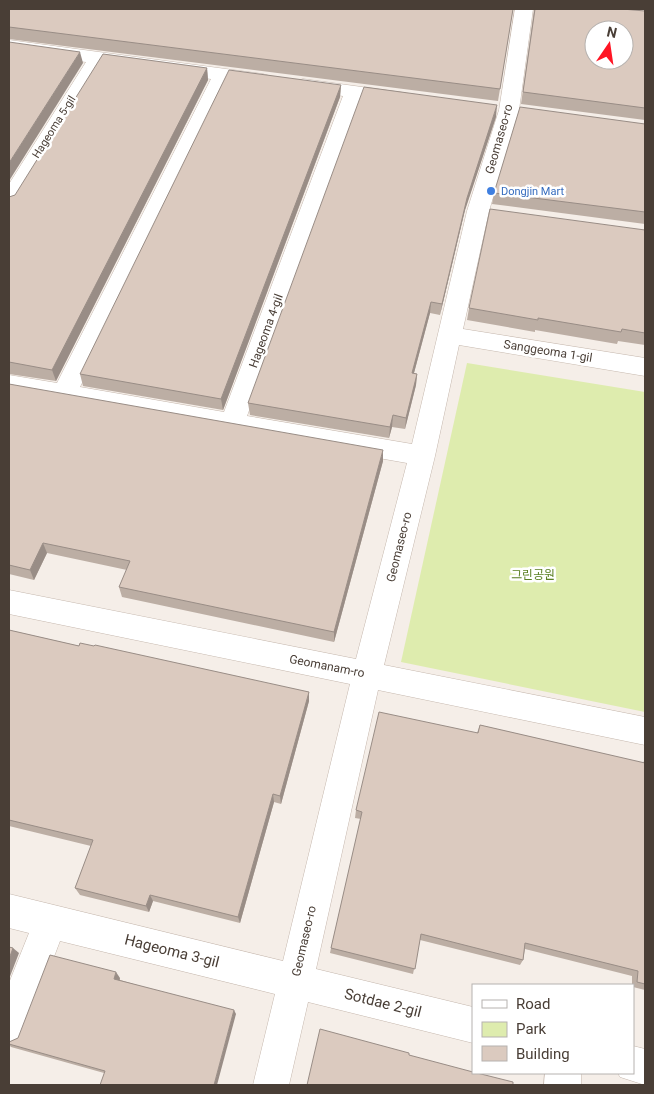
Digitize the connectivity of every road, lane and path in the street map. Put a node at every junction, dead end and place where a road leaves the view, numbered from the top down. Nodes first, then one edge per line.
1 (524, 9) edge
2 (9, 46) edge
3 (98, 58) junction
4 (222, 75) junction
5 (354, 92) junction
6 (422, 100) edge
7 (10, 199) edge
8 (450, 335) junction
9 (645, 366) edge
10 (9, 384) edge
11 (64, 394) junction
12 (232, 423) junction
13 (422, 456) junction
14 (9, 602) edge
15 (367, 674) junction
16 (645, 731) edge
17 (9, 911) edge
18 (50, 922) junction
19 (294, 981) junction
20 (472, 1024) edge
21 (9, 1028) edge
22 (271, 1085) edge

1 - 8 street, Geomaseo-ro
2 - 3 street
3 - 4 street
3 - 7 street, Hageoma 5-gil
4 - 5 street
4 - 11 street
5 - 6 street
5 - 12 street, Hageoma 4-gil
8 - 9 street, Sanggeoma 1-gil
8 - 13 street, Geomaseo-ro
10 - 11 street
11 - 12 street
12 - 13 street
13 - 15 street, Geomaseo-ro
14 - 15 street, Geomanam-ro
15 - 16 street, Geomanam-ro
15 - 19 street, Geomaseo-ro
17 - 18 street, Hageoma 3-gil
18 - 19 street, Hageoma 3-gil
18 - 21 street
19 - 20 street, Sotdae 2-gil
19 - 22 street, Geomaseo-ro

